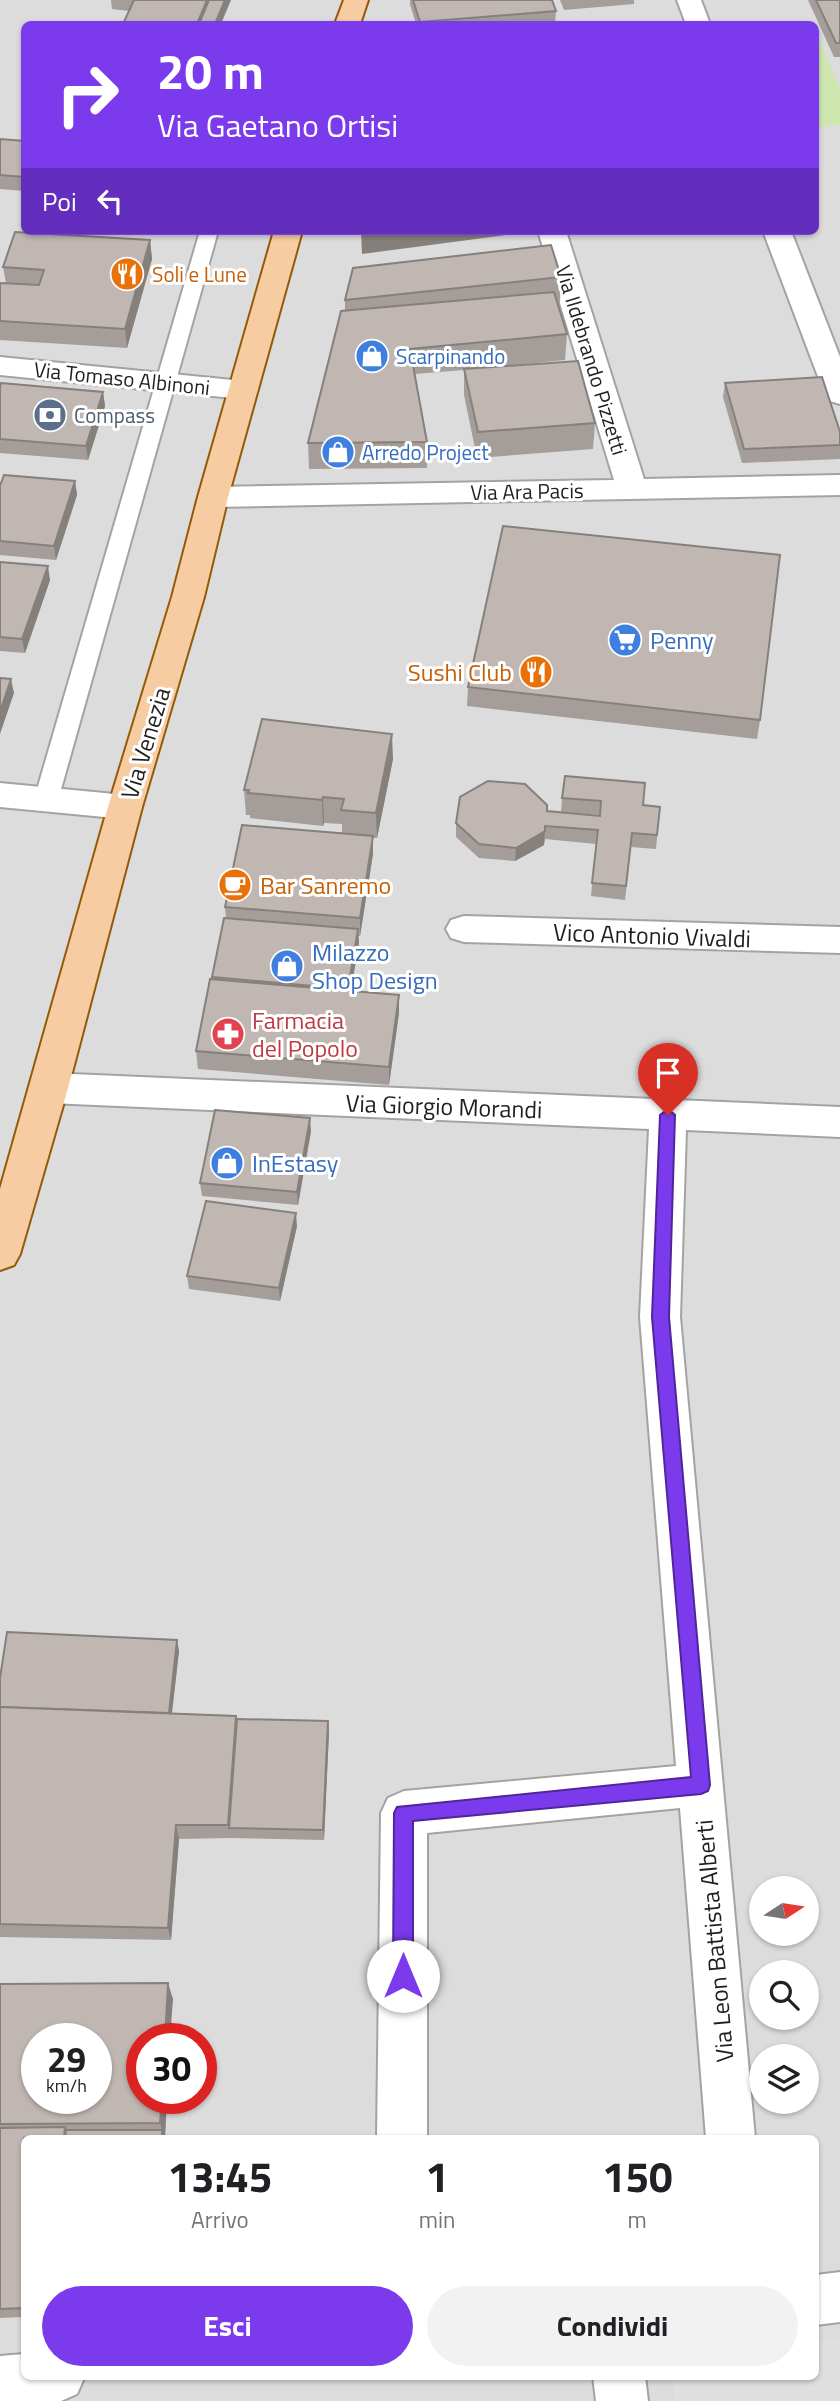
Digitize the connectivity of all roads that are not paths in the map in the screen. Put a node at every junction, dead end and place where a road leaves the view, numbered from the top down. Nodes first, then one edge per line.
1 (356, 0) edge
2 (689, 0) edge
3 (349, 21) edge
4 (697, 21) edge
5 (208, 235) edge
6 (287, 235) edge
7 (553, 235) edge
8 (779, 235) edge
9 (0, 366) edge
10 (165, 382) junction
11 (243, 390) junction
12 (840, 395) edge
13 (840, 485) edge
14 (632, 489) junction
15 (213, 497) junction
16 (0, 795) edge
17 (46, 800) junction
18 (125, 807) junction
19 (464, 929) dead end
20 (840, 940) edge
21 (49, 1088) junction
22 (668, 1115) junction
23 (840, 1122) edge
24 (0, 1254) edge
25 (701, 1785) junction
26 (402, 2135) edge
27 (730, 2135) edge
28 (840, 2297) edge
29 (819, 2300) edge
30 (21, 2380) edge
31 (620, 2380) edge
32 (0, 2382) edge
33 (622, 2401) edge

1 - 3 main road
2 - 4 street
5 - 10 lane
6 - 11 main road, Via Venezia
7 - 14 street, Via Ildebrando Pizzetti
8 - 12 street
9 - 10 street, Via Tomaso Albinoni
10 - 11 street, Via Tomaso Albinoni
10 - 17 lane
11 - 15 main road, Via Venezia
13 - 14 street, Via Ara Pacis
14 - 15 street, Via Ara Pacis
15 - 18 main road, Via Venezia
16 - 17 street
17 - 18 street
18 - 21 main road, Via Venezia
19 - 20 street, Vico Antonio Vivaldi
21 - 22 street, Via Giorgio Morandi
21 - 24 main road, Via Venezia
22 - 23 street, Via Giorgio Morandi
22 - 25 street, Via Leon Battista Alberti
25 - 26 street
25 - 27 street, Via Leon Battista Alberti
28 - 29 street
30 - 32 street
31 - 33 street

